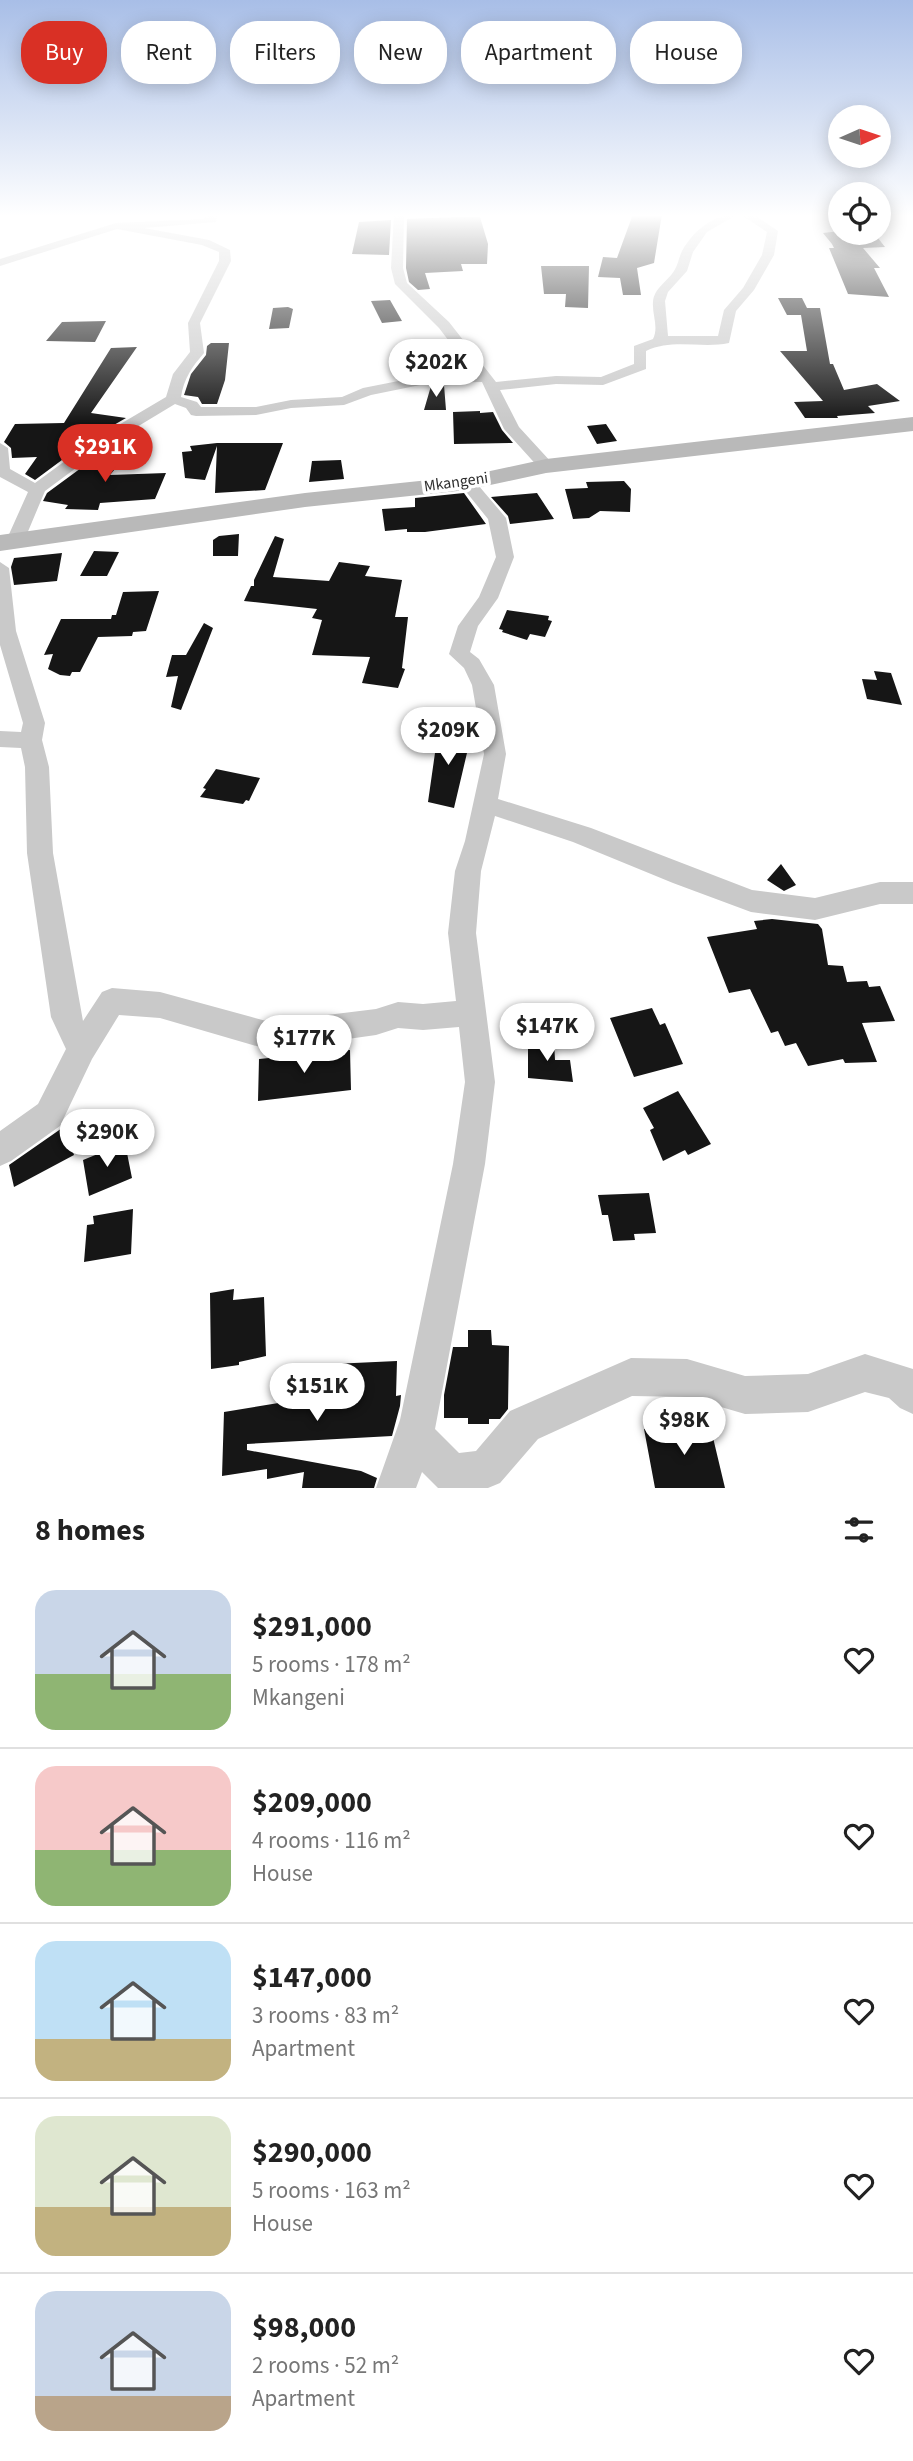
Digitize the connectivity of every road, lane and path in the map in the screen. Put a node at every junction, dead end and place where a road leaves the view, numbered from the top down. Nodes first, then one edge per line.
1 (213, 283) edge
2 (401, 283) edge
3 (669, 283) edge
4 (752, 283) edge
5 (659, 341) junction
6 (490, 383) junction
7 (173, 399) junction
8 (913, 424) edge
9 (0, 448) edge
10 (546, 466) junction
11 (467, 482) junction
12 (38, 488) junction
13 (6, 547) edge
14 (0, 568) edge
15 (0, 739) edge
16 (31, 740) junction
17 (486, 804) junction
18 (913, 893) edge
19 (472, 1013) junction
20 (81, 1049) junction
21 (0, 1150) edge
22 (913, 1395) edge
23 (414, 1436) junction
24 (396, 1488) edge

1 - 7 street
2 - 6 street
3 - 5 street
4 - 5 street
5 - 6 street
6 - 7 street
6 - 10 street
7 - 12 street
8 - 10 street, Mkangeni
9 - 12 street
10 - 11 street, Mkangeni
11 - 13 street, Mkangeni
11 - 17 street
12 - 13 street
14 - 16 street
15 - 16 street
16 - 20 street
17 - 18 street
17 - 19 street
19 - 20 street
19 - 23 street
20 - 21 street
22 - 23 street
23 - 24 street

